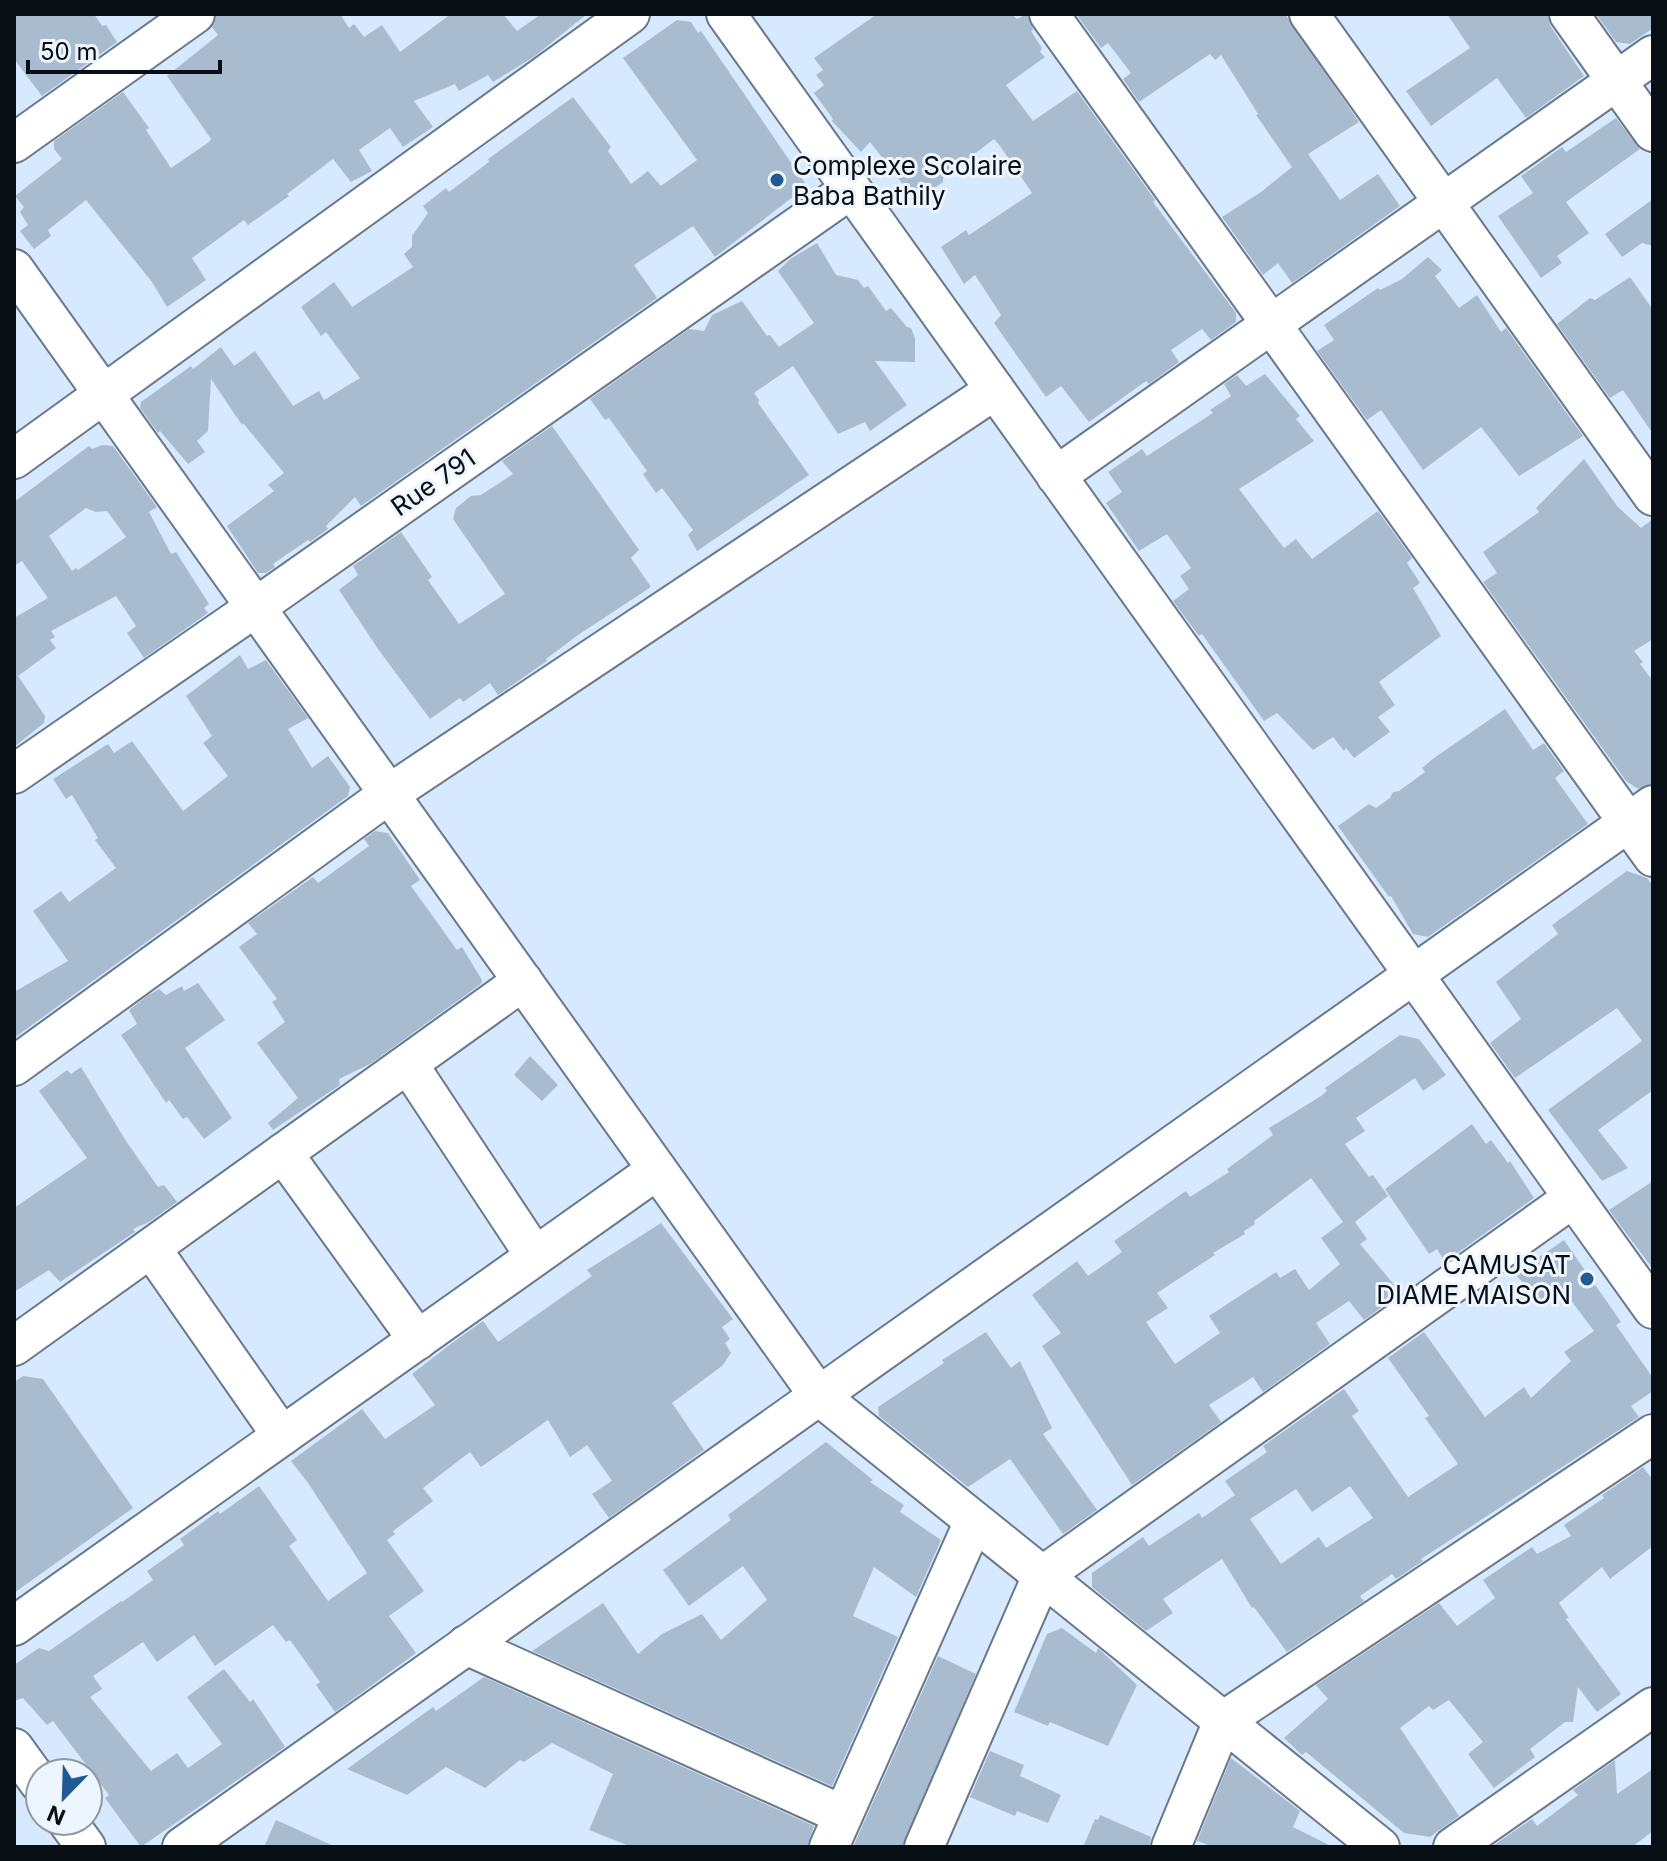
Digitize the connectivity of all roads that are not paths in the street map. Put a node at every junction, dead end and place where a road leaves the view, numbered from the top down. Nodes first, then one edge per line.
1 (195, 14) edge
2 (630, 14) edge
3 (726, 14) edge
4 (1049, 14) edge
5 (1309, 14) edge
6 (1569, 14) edge
7 (1653, 55) edge
8 (1616, 81) junction
9 (1653, 132) edge
10 (14, 143) edge
11 (851, 189) junction
12 (1443, 203) junction
13 (14, 269) edge
14 (1271, 324) junction
15 (995, 390) junction
16 (104, 394) junction
17 (14, 459) edge
18 (1056, 476) junction
19 (1653, 496) edge
20 (256, 607) junction
21 (14, 774) edge
22 (389, 794) junction
23 (1641, 814) edge
24 (1653, 857) edge
25 (1413, 975) junction
26 (523, 981) junction
27 (408, 1064) junction
28 (14, 1066) edge
29 (283, 1153) junction
30 (657, 1170) junction
31 (1573, 1198) junction
32 (151, 1248) junction
33 (535, 1256) junction
34 (1653, 1309) edge
35 (418, 1340) junction
36 (14, 1346) edge
37 (819, 1396) junction
38 (1653, 1434) edge
39 (282, 1436) junction
40 (974, 1521) junction
41 (1042, 1576) junction
42 (14, 1626) edge
43 (466, 1645) junction
44 (1653, 1707) edge
45 (1223, 1721) junction
46 (836, 1831) edge
47 (182, 1847) edge
48 (924, 1847) edge
49 (1171, 1847) edge
50 (1380, 1847) edge
51 (1453, 1847) edge

1 - 10 street
2 - 16 street
3 - 11 street
4 - 14 street
5 - 12 street
6 - 8 street
7 - 8 street
8 - 9 street
8 - 12 street
11 - 15 street
11 - 20 street, Rue 791
12 - 14 street
12 - 19 street
13 - 16 street
14 - 18 street
14 - 23 street
15 - 18 street
15 - 22 street
16 - 17 street
16 - 20 street
18 - 25 street
20 - 21 street, Rue 791
20 - 22 street
22 - 26 street
22 - 28 street
23 - 24 street
23 - 25 street
25 - 31 street
25 - 37 street
26 - 27 street
26 - 30 street
27 - 29 street
27 - 33 street
29 - 32 street
29 - 35 street
30 - 33 street
30 - 37 street
31 - 34 street
31 - 41 street
32 - 36 street
32 - 39 street
33 - 35 street
35 - 39 street
37 - 40 street
37 - 43 street
38 - 45 street
39 - 42 street
40 - 41 street
40 - 46 street
41 - 45 street
41 - 48 street
43 - 46 street
43 - 47 street
44 - 51 street
45 - 49 street
45 - 50 street

